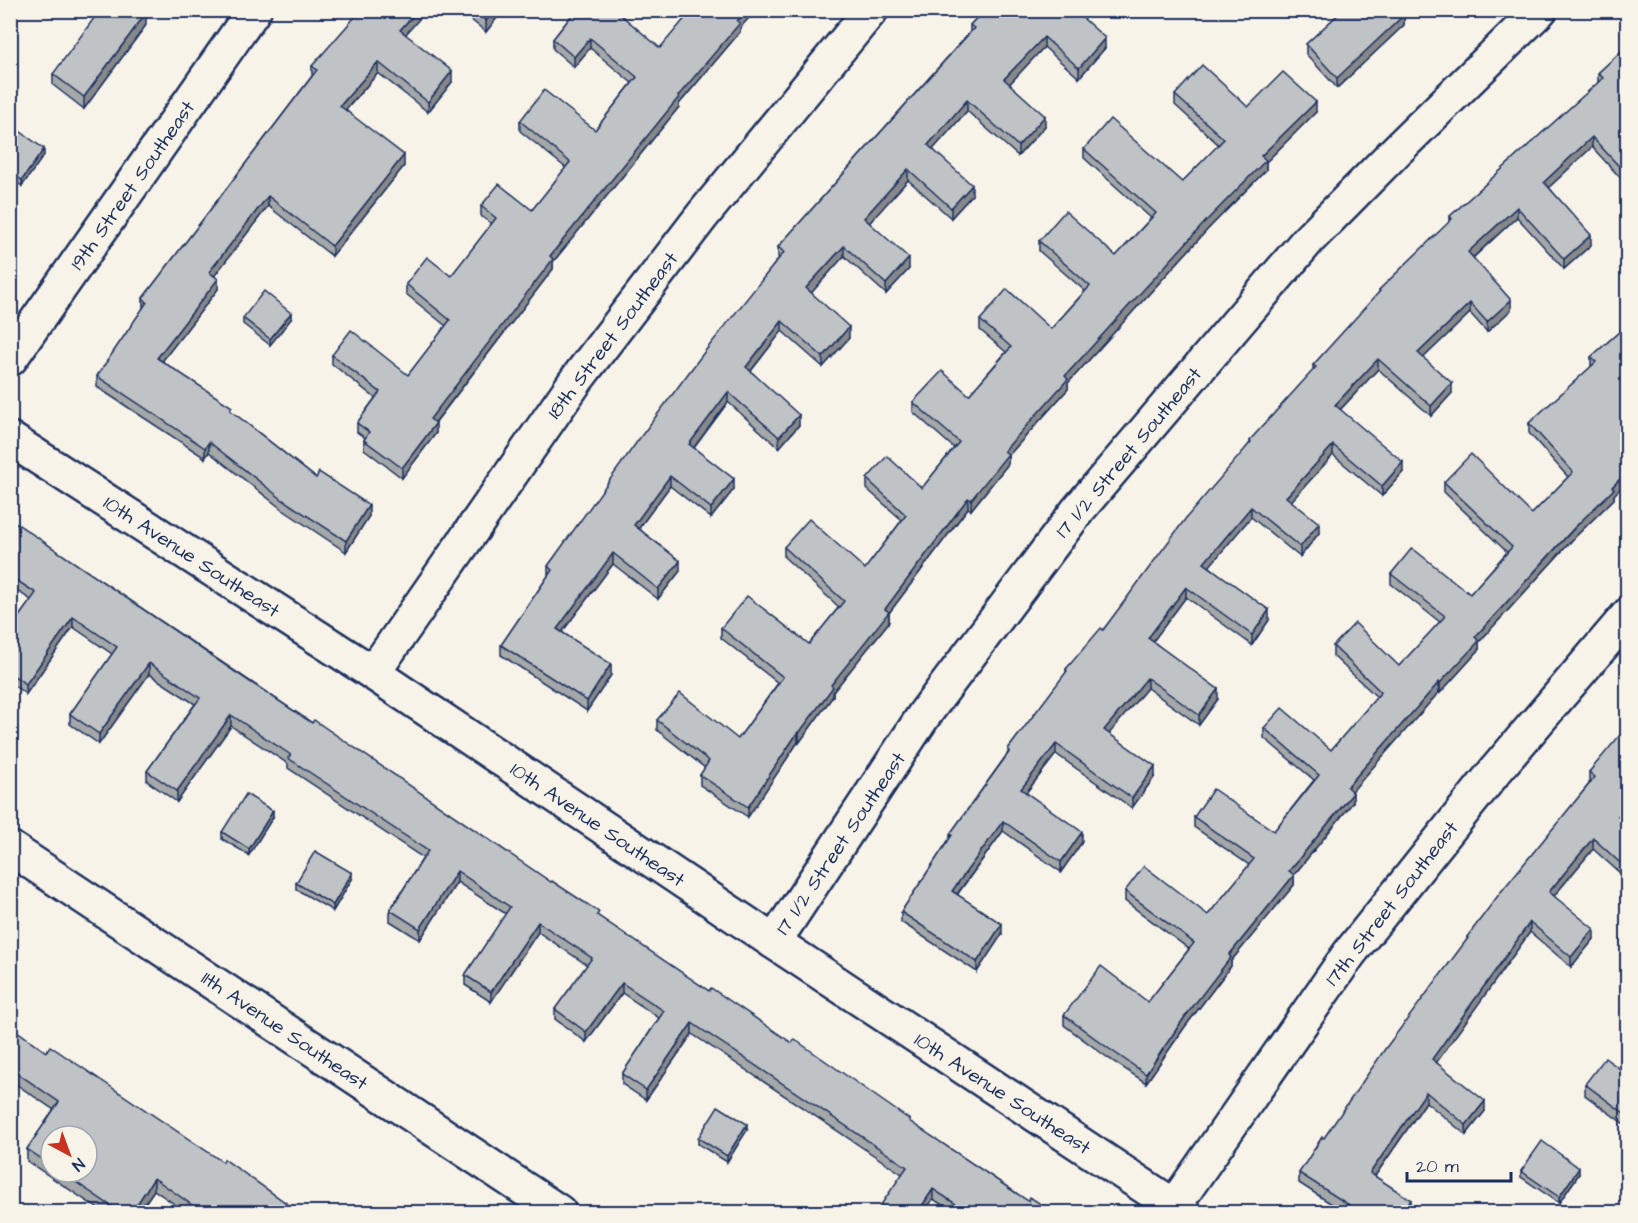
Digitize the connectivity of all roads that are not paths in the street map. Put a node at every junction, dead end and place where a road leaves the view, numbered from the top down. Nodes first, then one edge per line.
1 (254, 10) edge
2 (871, 10) edge
3 (1540, 10) edge
4 (10, 359) edge
5 (10, 439) edge
6 (1628, 615) edge
7 (373, 673) junction
8 (10, 848) edge
9 (774, 942) junction
10 (1178, 1209) edge
11 (559, 1212) edge

1 - 4 street, 19th Street Southeast
2 - 7 street, 18th Street Southeast
3 - 9 street, 17 1/2 Street Southeast
5 - 7 street, 10th Avenue Southeast
6 - 10 street, 17th Street Southeast
7 - 9 street, 10th Avenue Southeast
8 - 11 street, 11th Avenue Southeast
9 - 10 street, 10th Avenue Southeast

